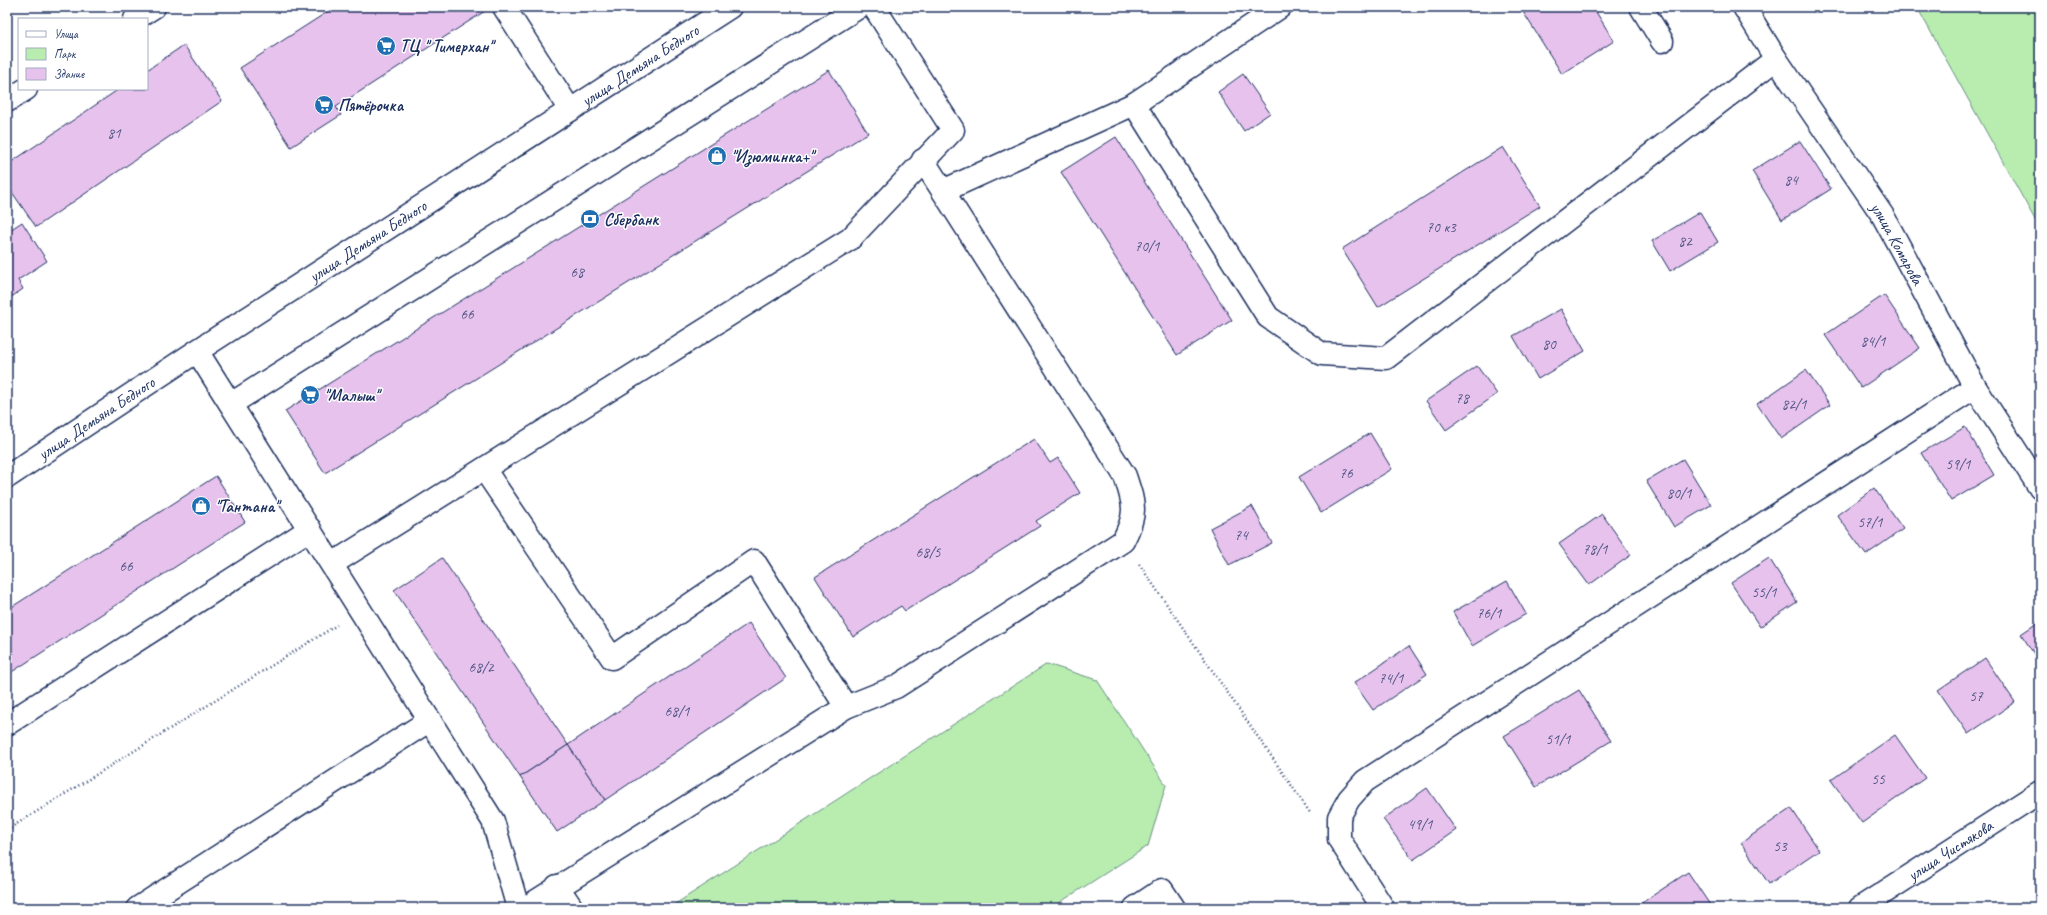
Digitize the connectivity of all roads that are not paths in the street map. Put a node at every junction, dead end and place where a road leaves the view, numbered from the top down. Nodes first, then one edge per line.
1 (154, 7) edge
2 (504, 7) edge
3 (730, 7) edge
4 (859, 7) edge
5 (874, 7) edge
6 (1280, 7) edge
7 (1641, 7) edge
8 (1744, 7) edge
9 (137, 18) edge
10 (1662, 41) dead end
11 (1776, 59) junction
12 (24, 90) edge
13 (7, 101) edge
14 (1134, 104) junction
15 (570, 110) junction
16 (923, 160) junction
17 (944, 191) junction
18 (197, 351) junction
19 (1975, 387) junction
20 (231, 404) junction
21 (484, 469) junction
22 (7, 477) edge
23 (2040, 488) edge
24 (310, 529) junction
25 (332, 564) junction
26 (846, 707) junction
27 (430, 720) junction
28 (7, 724) edge
29 (2040, 792) edge
30 (558, 886) junction
31 (1869, 906) edge
32 (138, 908) edge
33 (518, 908) edge
34 (525, 908) edge
35 (572, 908) edge
36 (1135, 908) edge
37 (1174, 908) edge
38 (1383, 908) edge

1 - 9 street
2 - 15 street
3 - 15 street, улица Демьяна Бедного
4 - 20 street
5 - 16 street
6 - 14 street
7 - 10 street
8 - 11 street, улица Комарова
11 - 14 street
11 - 19 street, улица Комарова
12 - 13 street
14 - 17 street
15 - 18 street, улица Демьяна Бедного
16 - 17 street
16 - 21 street
17 - 26 street
18 - 20 street
18 - 22 street, улица Демьяна Бедного
19 - 23 street, улица Комарова
19 - 38 street
20 - 24 street
21 - 25 street
21 - 26 street
24 - 25 street
24 - 28 street
25 - 27 street
26 - 30 street
27 - 32 street
27 - 33 street
29 - 31 street, улица Чистякова
30 - 34 street
30 - 35 street
36 - 37 street

